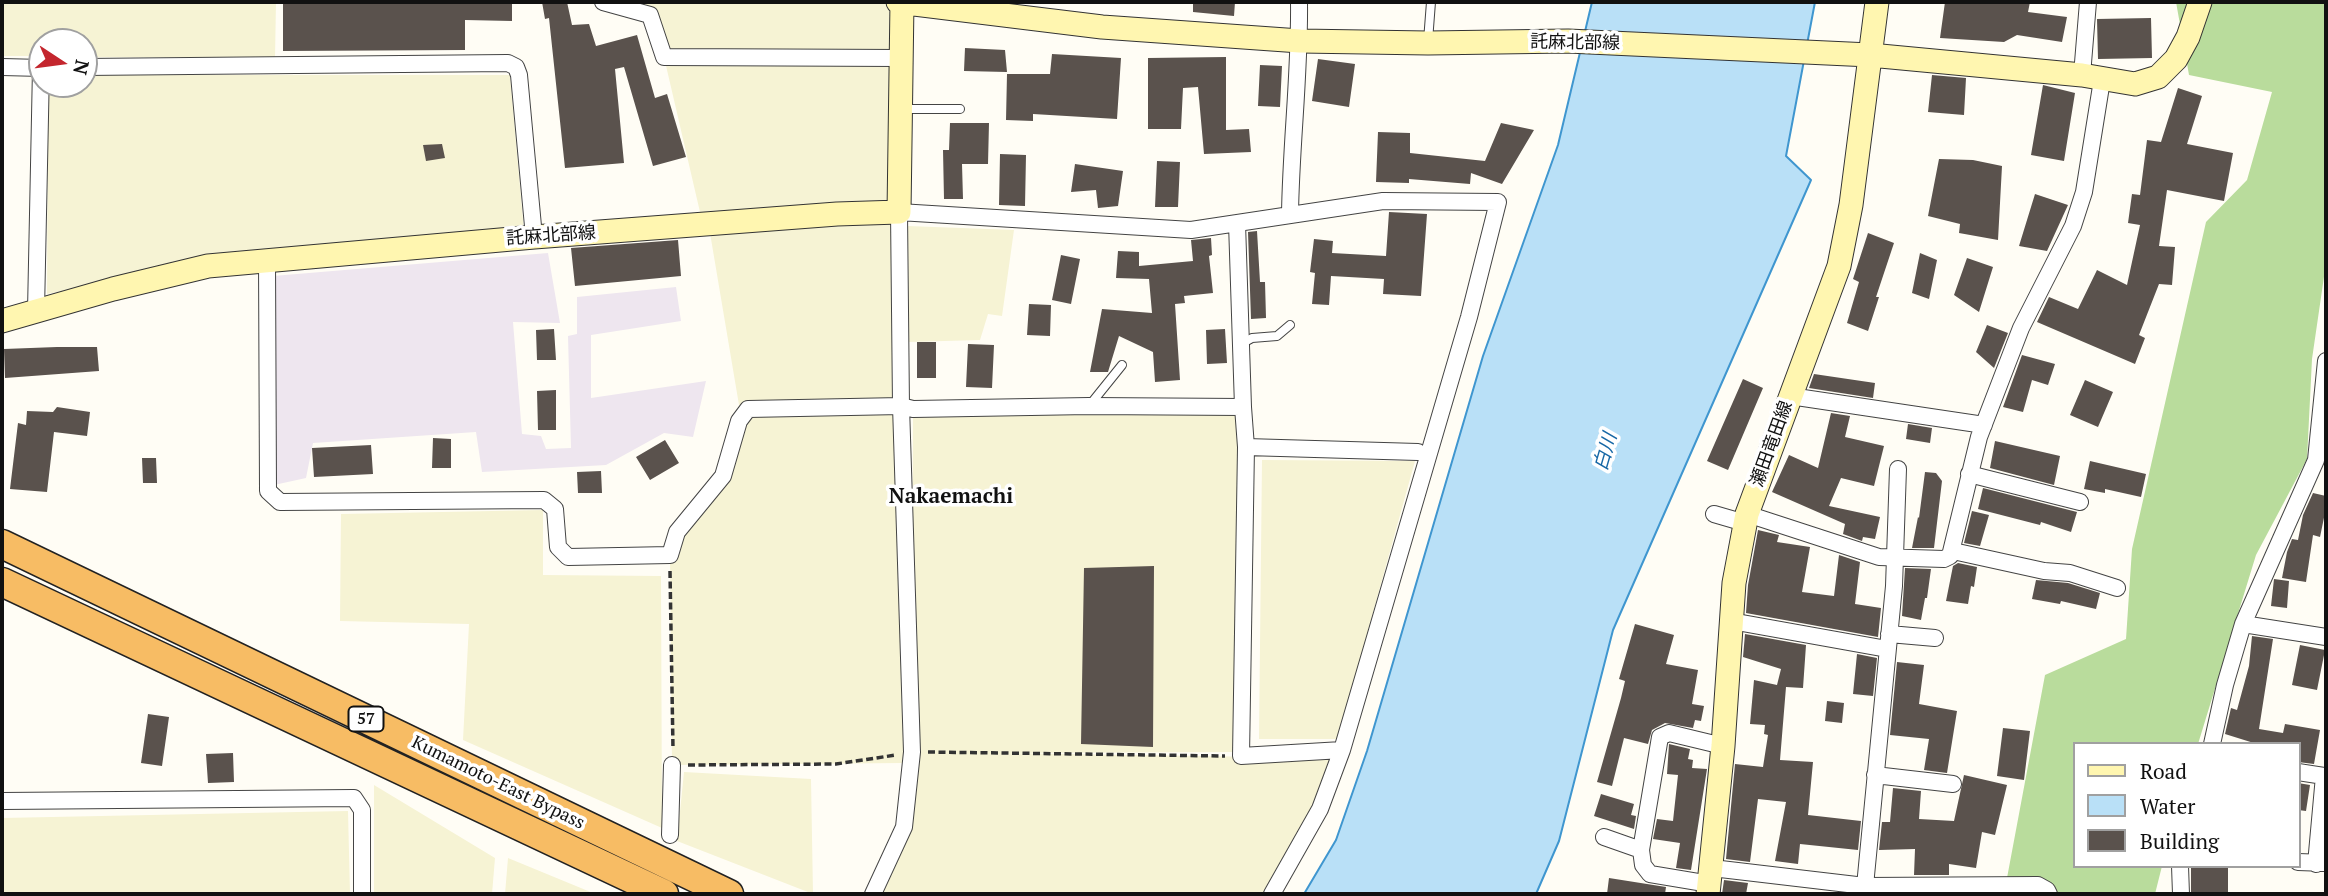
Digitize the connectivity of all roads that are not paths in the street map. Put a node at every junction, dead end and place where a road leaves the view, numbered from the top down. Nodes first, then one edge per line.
1 (603, 2) edge
2 (901, 2) edge
3 (1299, 2) edge
4 (1431, 2) edge
5 (1877, 2) edge
6 (2088, 2) edge
7 (2200, 2) edge
8 (1300, 41) junction
9 (1428, 43) junction
10 (1870, 55) junction
11 (900, 58) junction
12 (2, 67) edge
13 (98, 67) edge
14 (28, 68) edge
15 (2092, 78) junction
16 (40, 98) edge
17 (899, 109) junction
18 (960, 109) dead end
19 (899, 212) junction
20 (1290, 214) junction
21 (1237, 223) junction
22 (534, 237) junction
23 (267, 260) junction
24 (36, 311) junction
25 (2, 321) edge
26 (1290, 324) dead end
27 (1241, 344) junction
28 (2326, 361) edge
29 (1122, 365) dead end
30 (1790, 396) junction
31 (1089, 405) junction
32 (901, 406) junction
33 (1243, 407) junction
34 (1984, 425) junction
35 (1246, 447) junction
36 (1418, 452) dead end
37 (2321, 460) edge
38 (1898, 469) dead end
39 (1969, 474) junction
40 (2080, 502) dead end
41 (1714, 514) dead end
42 (1746, 518) junction
43 (2, 544) edge
44 (1953, 551) junction
45 (1894, 557) junction
46 (2, 582) edge
47 (2117, 588) dead end
48 (1731, 621) junction
49 (2243, 624) junction
50 (2326, 637) edge
51 (1935, 638) dead end
52 (1888, 641) junction
53 (2211, 742) edge
54 (1723, 746) junction
55 (1342, 750) junction
56 (672, 765) road end
57 (2300, 772) edge
58 (1875, 775) junction
59 (1953, 784) dead end
60 (2, 801) edge
61 (670, 835) dead end
62 (1604, 836) dead end
63 (1641, 850) junction
64 (2300, 862) edge
65 (2321, 864) edge
66 (2180, 868) edge
67 (1710, 882) edge
68 (1865, 886) junction
69 (1833, 889) edge
70 (362, 894) edge
71 (664, 894) edge
72 (729, 894) edge
73 (873, 894) edge
74 (1272, 894) edge
75 (2049, 894) edge
76 (2181, 894) edge

1 - 11 street
2 - 8 main road, 託麻北部線
2 - 11 main road, 託麻北部線
3 - 8 street
4 - 9 lane
5 - 10 main road, 瀬田竜田線
6 - 15 street
7 - 15 main road, 託麻北部線
8 - 9 main road, 託麻北部線
8 - 20 street
9 - 10 main road, 託麻北部線
10 - 15 main road, 託麻北部線
10 - 30 main road, 瀬田竜田線
11 - 17 main road, 託麻北部線
12 - 14 street
13 - 22 street
15 - 34 street
16 - 24 street
17 - 18 lane
17 - 19 main road, 託麻北部線
19 - 21 street
19 - 22 main road, 託麻北部線
19 - 32 street
20 - 21 street
20 - 55 street
21 - 27 street
22 - 23 main road, 託麻北部線
23 - 24 main road, 託麻北部線
23 - 32 street
24 - 25 main road, 託麻北部線
26 - 27 lane
27 - 33 street
28 - 37 street
29 - 31 lane
30 - 34 street
30 - 42 main road, 瀬田竜田線
31 - 32 street
31 - 33 street
32 - 73 street
33 - 35 street
34 - 39 street
35 - 36 street
35 - 55 street
37 - 49 street
38 - 45 street
39 - 40 street
39 - 44 street
41 - 42 street
42 - 45 street
42 - 48 main road, 瀬田竜田線
43 - 72 highway, Kumamoto-East Bypass / 57
44 - 45 street
44 - 47 street
45 - 52 street
46 - 71 highway, Kumamoto-East Bypass / 57
48 - 52 street
48 - 54 main road, 瀬田竜田線
49 - 50 street
49 - 53 street
51 - 52 street
52 - 58 street
54 - 63 street
54 - 67 main road, 瀬田竜田線
55 - 74 street
56 - 61 street
57 - 65 street
58 - 59 street
58 - 68 street
60 - 70 street
62 - 63 street
63 - 67 street
64 - 65 street
66 - 76 street
67 - 69 street
68 - 69 street
68 - 75 street

